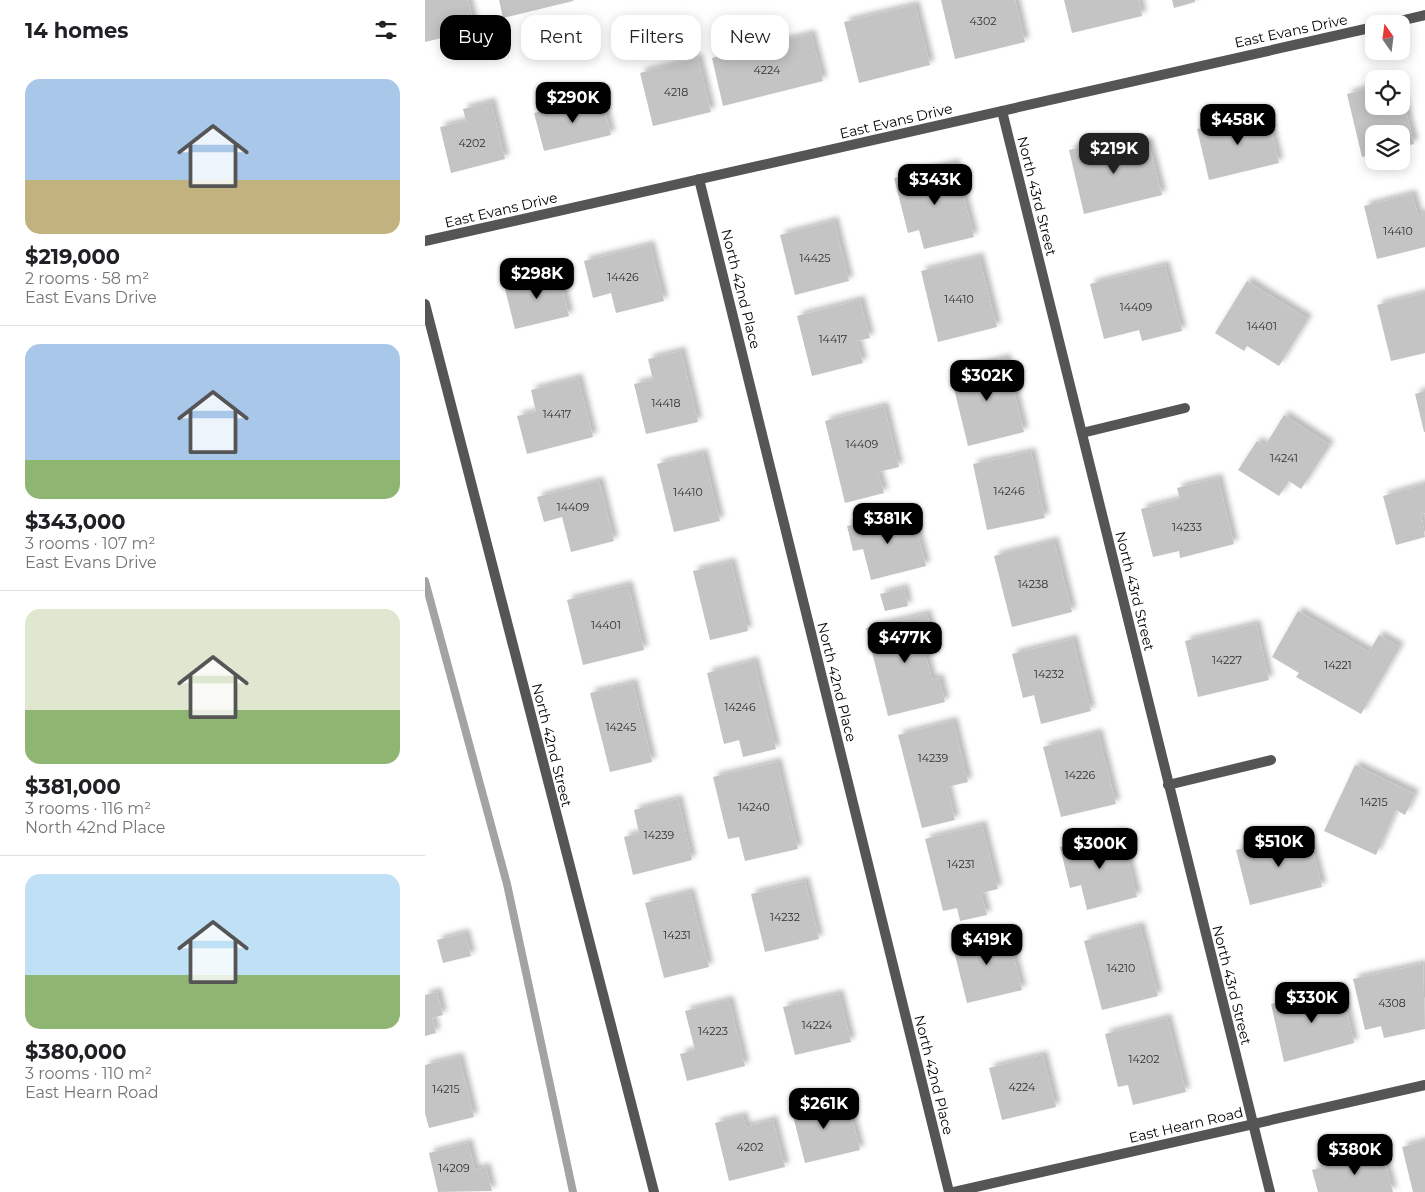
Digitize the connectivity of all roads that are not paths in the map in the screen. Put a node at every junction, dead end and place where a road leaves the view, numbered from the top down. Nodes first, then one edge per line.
1 (1425, 15) edge
2 (1410, 19) edge
3 (1365, 29) edge
4 (1001, 111) junction
5 (699, 179) junction
6 (425, 241) edge
7 (425, 304) edge
8 (1185, 408) dead end
9 (1082, 433) junction
10 (1271, 760) dead end
11 (1168, 785) junction
12 (1425, 1085) edge
13 (1253, 1124) junction
14 (654, 1192) edge
15 (949, 1192) edge
16 (954, 1192) edge
17 (1270, 1192) edge

1 - 2 street
3 - 4 street, East Evans Drive
4 - 5 street, East Evans Drive
4 - 9 street, North 43rd Street
5 - 6 street, East Evans Drive
5 - 15 street, North 42nd Place
7 - 14 street, North 42nd Street
8 - 9 street
9 - 11 street, North 43rd Street
10 - 11 street
11 - 13 street, North 43rd Street
12 - 13 street, East Hearn Road
13 - 16 street, East Hearn Road
13 - 17 street, North 43rd Street

